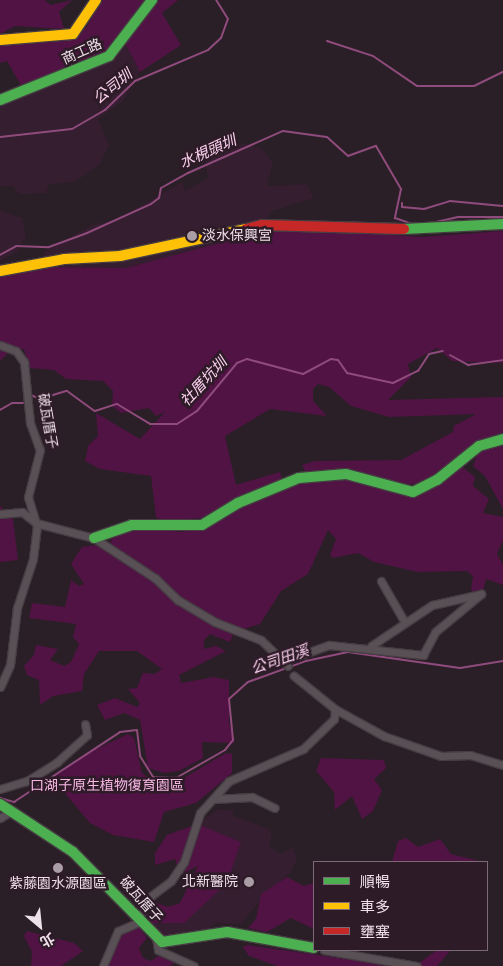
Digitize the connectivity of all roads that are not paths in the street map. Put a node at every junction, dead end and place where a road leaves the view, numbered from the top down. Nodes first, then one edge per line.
1 (96, 0) edge
2 (152, 0) edge
3 (0, 40) edge
4 (0, 100) edge
5 (503, 224) edge
6 (0, 271) edge
7 (0, 345) edge
8 (503, 438) edge
9 (0, 514) edge
10 (36, 523) junction
11 (94, 538) junction
12 (381, 581) dead end
13 (404, 621) junction
14 (372, 646) junction
15 (294, 676) dead end
16 (0, 688) edge
17 (335, 709) junction
18 (85, 724) dead end
19 (503, 765) edge
20 (0, 789) edge
21 (213, 799) junction
22 (275, 808) dead end
23 (2, 810) edge
24 (140, 919) junction
25 (156, 937) junction
26 (313, 948) edge
27 (330, 951) edge
28 (103, 966) edge
29 (194, 966) edge
30 (417, 966) edge

1 - 3 street
2 - 4 street, 商工路
5 - 6 street
7 - 10 street, 破瓦厝子
8 - 11 street
9 - 10 street
10 - 11 street
10 - 16 street, 破瓦厝子
11 - 14 street
12 - 13 street
13 - 14 street
13 - 14 street
15 - 17 street
17 - 19 street
17 - 21 street
18 - 20 street
21 - 22 street
21 - 24 street
23 - 24 street, 破瓦厝子
24 - 25 street, 破瓦厝子
24 - 28 street
25 - 26 street, 破瓦厝子
25 - 29 street
27 - 30 street

